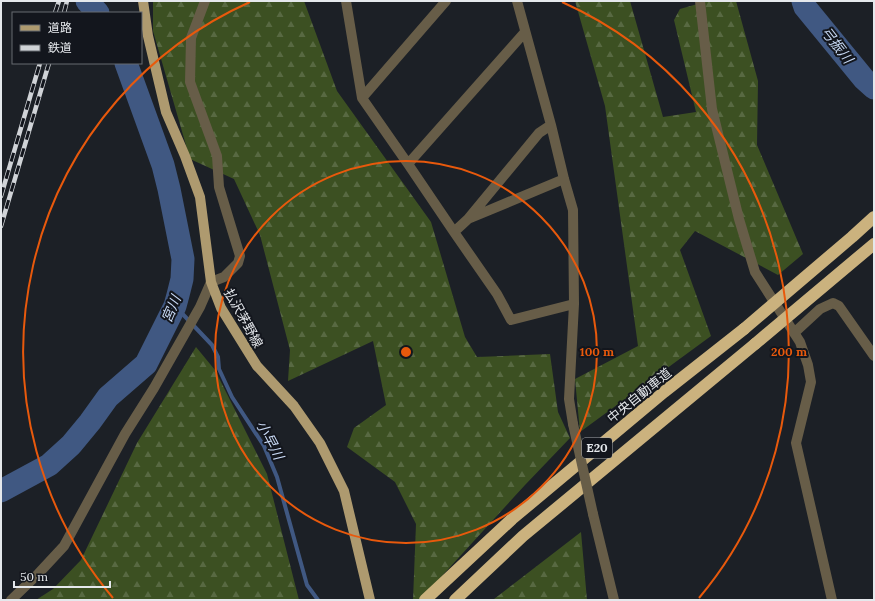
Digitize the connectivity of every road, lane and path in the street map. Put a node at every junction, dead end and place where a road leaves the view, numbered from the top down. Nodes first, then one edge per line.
1 (143, 1) edge
2 (205, 1) edge
3 (346, 1) edge
4 (446, 1) edge
5 (517, 1) edge
6 (700, 1) edge
7 (525, 32) junction
8 (362, 98) junction
9 (551, 125) junction
10 (408, 164) junction
11 (564, 179) junction
12 (874, 217) edge
13 (468, 219) junction
14 (454, 232) junction
15 (874, 244) edge
16 (211, 282) junction
17 (574, 304) junction
18 (794, 333) junction
19 (874, 356) edge
20 (11, 600) edge
21 (370, 600) edge
22 (425, 600) edge
23 (455, 600) edge
24 (614, 600) edge
25 (832, 600) edge

1 - 16 main road, 払沢茅野線
2 - 16 street
3 - 8 street
4 - 8 street
5 - 7 street
6 - 18 street
7 - 9 street
7 - 10 street
8 - 10 street
9 - 11 street
9 - 13 street
10 - 14 street
11 - 13 street
11 - 17 street
12 - 22 highway, 中央自動車道 / E20, bridge
13 - 14 street
14 - 17 street
15 - 23 highway, E20, bridge
16 - 20 street
16 - 21 main road, 払沢茅野線
17 - 24 street, bridge
18 - 19 street
18 - 25 street

